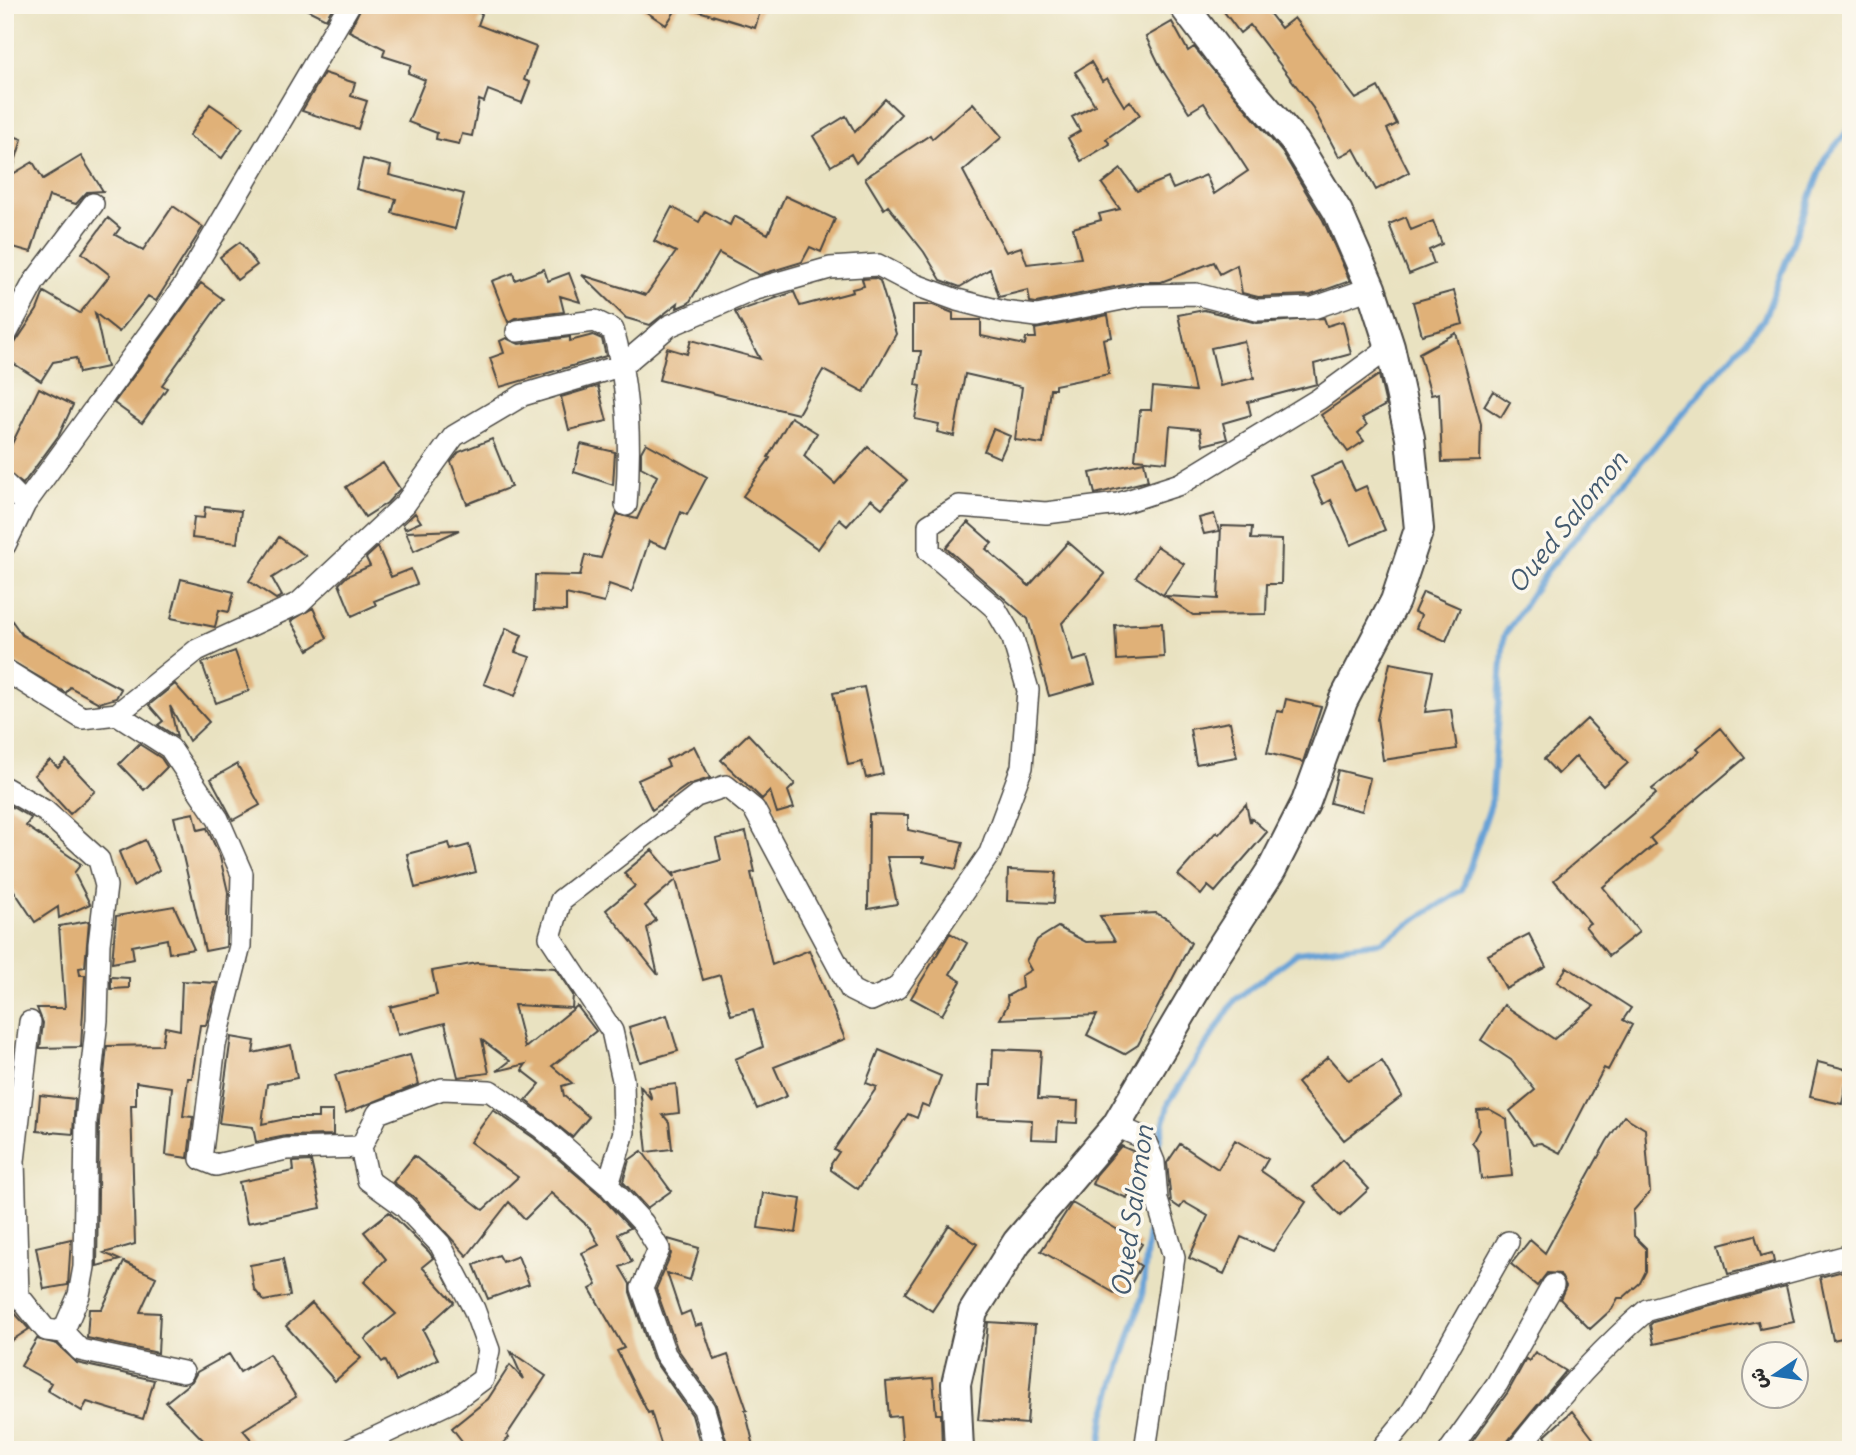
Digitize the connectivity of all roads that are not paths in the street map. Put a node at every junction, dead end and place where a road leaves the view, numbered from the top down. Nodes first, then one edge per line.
1 (349, 5) edge
2 (1183, 5) edge
3 (93, 204) dead end
4 (1371, 288) junction
5 (517, 331) dead end
6 (5, 336) edge
7 (1390, 347) junction
8 (623, 365) junction
9 (5, 484) edge
10 (24, 504) junction
11 (626, 505) dead end
12 (5, 545) edge
13 (5, 670) edge
14 (117, 714) junction
15 (5, 788) edge
16 (30, 1022) dead end
17 (1116, 1126) junction
18 (361, 1147) junction
19 (608, 1185) junction
20 (1508, 1242) dead end
21 (1851, 1255) edge
22 (1553, 1285) dead end
23 (64, 1332) junction
24 (183, 1372) dead end
25 (349, 1450) edge
26 (716, 1450) edge
27 (959, 1450) edge
28 (1145, 1450) edge
29 (1381, 1450) edge
30 (1450, 1450) edge
31 (1517, 1450) edge

1 - 10 street
2 - 4 street
3 - 6 street
4 - 7 street
4 - 8 street
5 - 8 street
7 - 17 street
7 - 19 street
8 - 11 street
8 - 14 street
9 - 10 street
10 - 12 street
13 - 14 street
14 - 18 street
15 - 23 street
16 - 23 street
17 - 27 street
17 - 28 street
18 - 19 street
18 - 25 street
19 - 26 street
20 - 29 street
21 - 31 street
22 - 30 street
23 - 24 street

